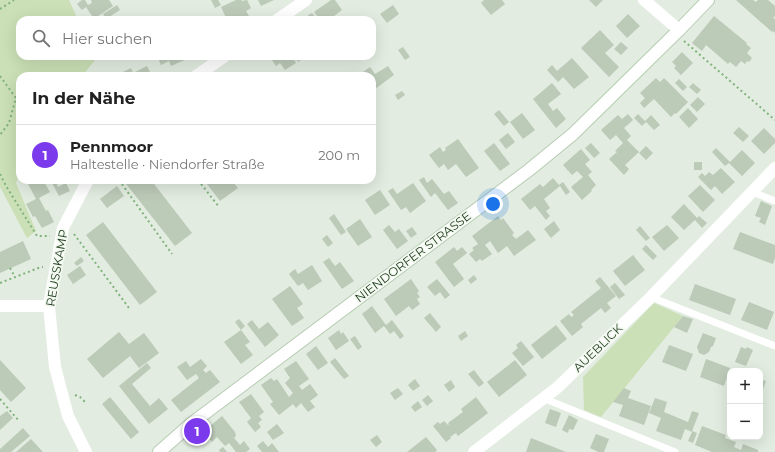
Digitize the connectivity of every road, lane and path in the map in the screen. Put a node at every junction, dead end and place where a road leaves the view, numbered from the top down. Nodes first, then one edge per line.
1 (14, 0) edge
2 (306, 0) edge
3 (644, 0) edge
4 (708, 0) edge
5 (0, 9) edge
6 (283, 16) edge
7 (677, 32) junction
8 (219, 60) edge
9 (202, 72) edge
10 (0, 76) edge
11 (775, 120) edge
12 (0, 135) edge
13 (775, 168) edge
14 (0, 174) edge
15 (86, 184) edge
16 (122, 184) edge
17 (201, 184) edge
18 (753, 192) junction
19 (775, 201) edge
20 (219, 207) dead end
21 (66, 223) junction
22 (62, 236) junction
23 (172, 254) dead end
24 (10, 268) dead end
25 (55, 271) junction
26 (15, 277) junction
27 (0, 283) edge
28 (651, 297) junction
29 (0, 306) edge
30 (49, 306) junction
31 (129, 308) dead end
32 (775, 346) edge
33 (543, 398) junction
34 (0, 399) edge
35 (19, 420) dead end
36 (164, 450) edge
37 (86, 452) edge
38 (474, 452) edge
39 (675, 452) edge

1 - 5 path
2 - 6 street
3 - 7 street
4 - 7 street, NIENDORFER STRASSE
7 - 11 path
7 - 36 street, NIENDORFER STRASSE
8 - 9 street
10 - 12 path
13 - 18 street, AUEBLICK
14 - 22 path
15 - 21 street, REUSSKAMP
16 - 23 path
17 - 20 path
18 - 19 lane
18 - 28 street, AUEBLICK
21 - 22 street, REUSSKAMP
21 - 31 path
22 - 25 street, REUSSKAMP
24 - 26 path
25 - 26 path
25 - 30 street, REUSSKAMP
26 - 27 path
28 - 32 lane
28 - 33 street, AUEBLICK
29 - 30 street
30 - 37 street, REUSSKAMP
33 - 38 street, AUEBLICK
33 - 39 lane
34 - 35 path

